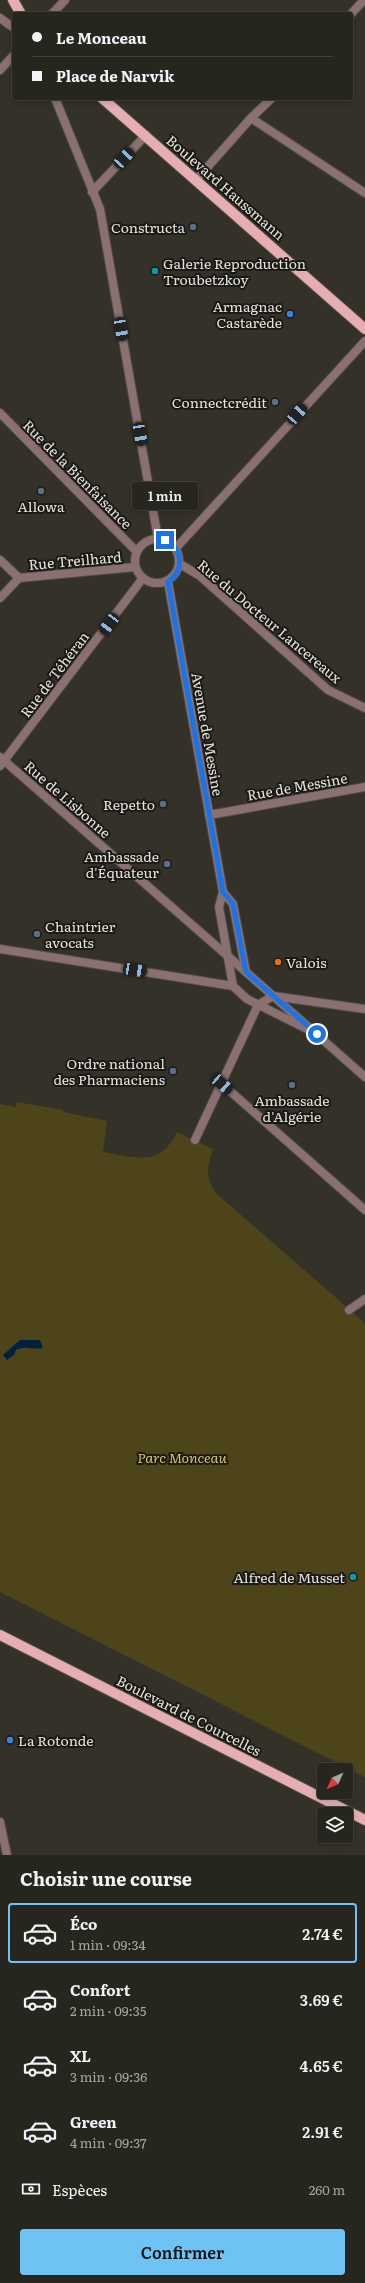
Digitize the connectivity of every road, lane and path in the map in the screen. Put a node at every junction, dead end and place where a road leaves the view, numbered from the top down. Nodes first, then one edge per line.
1 (13, 0) edge
2 (65, 0) edge
3 (364, 0) edge
4 (20, 12) edge
5 (54, 12) edge
6 (353, 12) edge
7 (0, 18) edge
8 (12, 27) edge
9 (12, 57) edge
10 (0, 70) edge
11 (56, 100) edge
12 (104, 100) edge
13 (270, 100) edge
14 (251, 118) junction
15 (146, 135) junction
16 (196, 180) junction
17 (92, 192) junction
18 (365, 193) edge
19 (365, 329) edge
20 (365, 341) edge
21 (0, 413) edge
22 (158, 539) junction
23 (176, 548) junction
24 (137, 552) junction
25 (0, 560) edge
26 (180, 564) junction
27 (135, 567) junction
28 (19, 578) junction
29 (143, 578) junction
30 (168, 582) junction
31 (0, 598) edge
32 (365, 708) edge
33 (1, 761) edge
34 (365, 787) edge
35 (209, 815) junction
36 (223, 892) junction
37 (0, 949) edge
38 (228, 956) junction
39 (246, 972) junction
40 (233, 986) junction
41 (273, 996) junction
42 (258, 1005) junction
43 (365, 1009) edge
44 (317, 1034) junction
45 (365, 1077) edge
46 (222, 1084) junction
47 (195, 1140) dead end
48 (365, 1210) edge
49 (365, 1299) edge
50 (349, 1310) dead end
51 (0, 1635) edge
52 (365, 1820) edge
53 (0, 1822) edge
54 (7, 1855) edge

1 - 4 main road
2 - 5 street
3 - 6 street
7 - 8 street
9 - 10 street
11 - 17 street
12 - 15 main road, Boulevard Haussmann
13 - 14 street
14 - 16 street
14 - 18 street
15 - 16 main road, Boulevard Haussmann
15 - 17 street
16 - 19 main road, Boulevard Haussmann
17 - 22 street
20 - 23 street
21 - 24 street, Rue de la Bienfaisance
22 - 23 street
22 - 24 street
23 - 26 street
24 - 27 street
25 - 28 street, Rue Treilhard
26 - 30 street
26 - 32 street, Rue du Docteur Lancereaux
27 - 28 street, Rue Treilhard
27 - 29 street
28 - 31 street
29 - 30 street
29 - 33 street, Rue de Téhéran
30 - 35 street, Avenue de Messine
33 - 38 street, Rue de Lisbonne
34 - 35 street, Rue de Messine
35 - 36 street, Avenue de Messine
36 - 38 street, Avenue de Messine
36 - 39 street, Avenue de Messine
37 - 40 street
38 - 39 street, Rue de Lisbonne
38 - 40 street, Avenue de Messine
39 - 41 street, Rue de Lisbonne
40 - 42 street
41 - 42 street
41 - 43 street
41 - 44 street
42 - 44 street
42 - 46 street
44 - 45 street
46 - 47 street
46 - 48 street
49 - 50 street
51 - 52 main road, Boulevard de Courcelles
53 - 54 street

